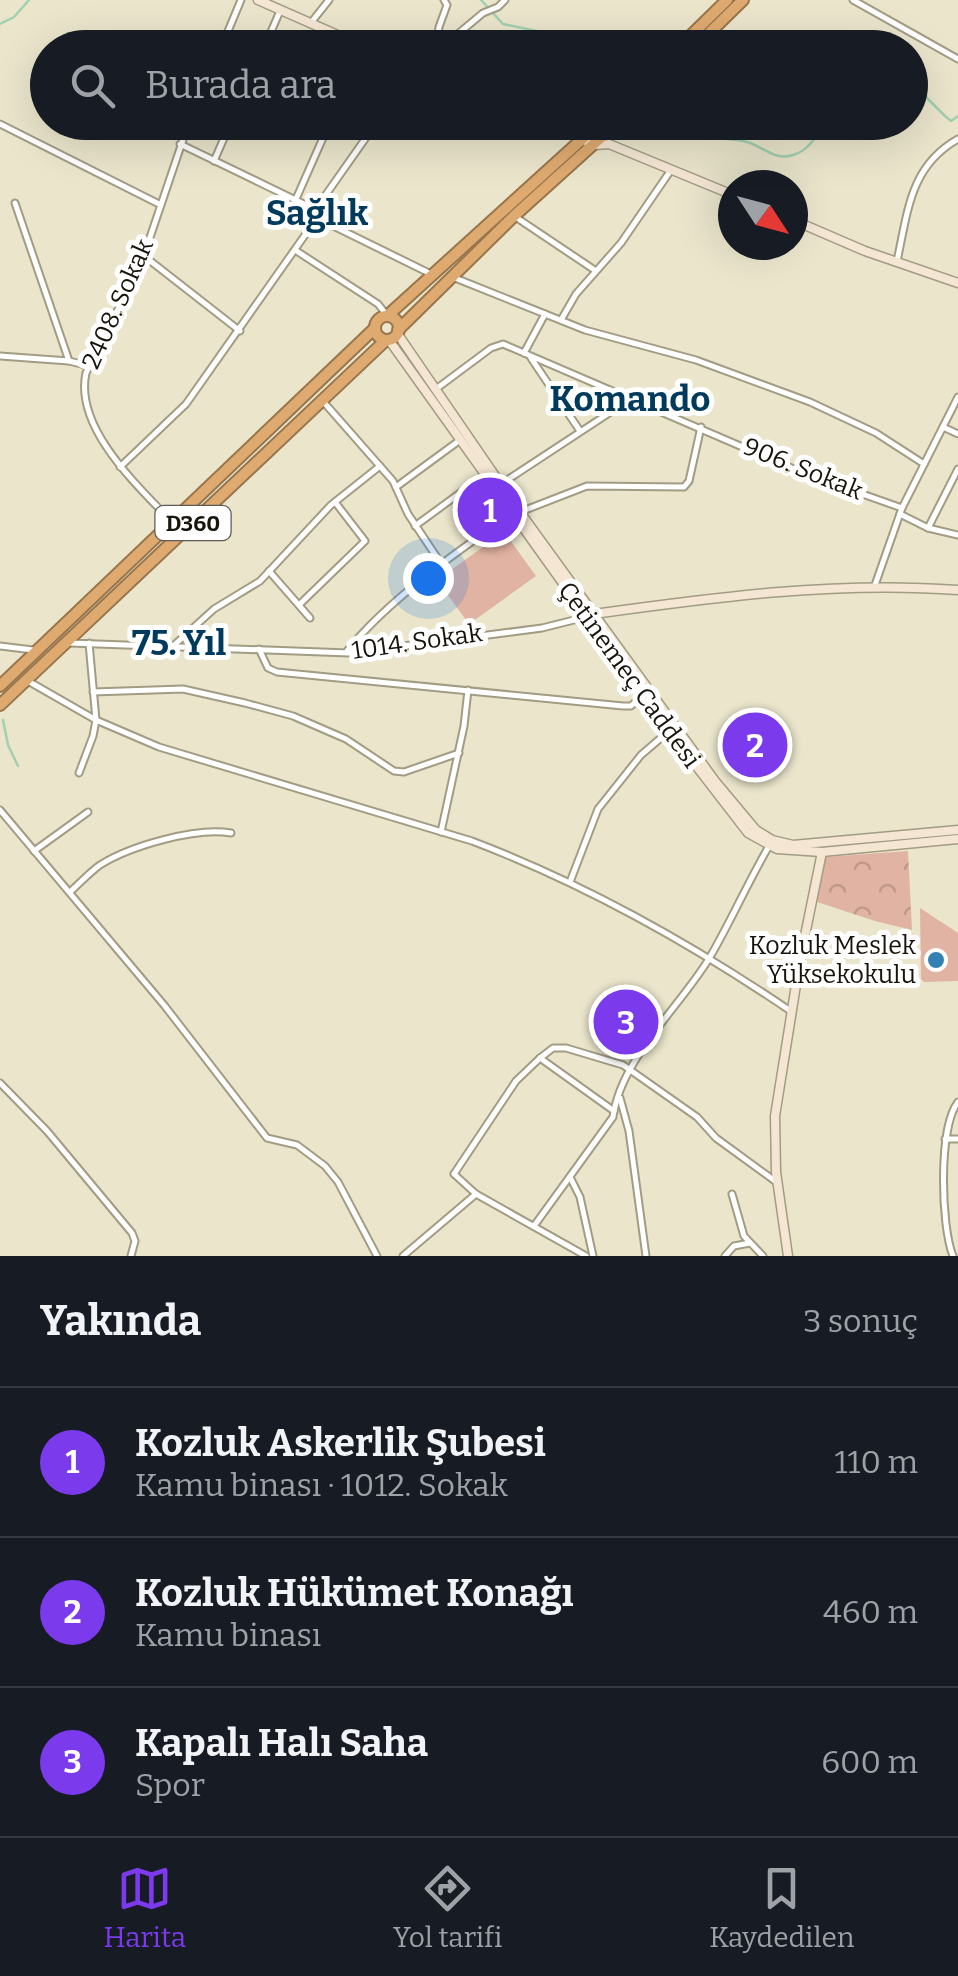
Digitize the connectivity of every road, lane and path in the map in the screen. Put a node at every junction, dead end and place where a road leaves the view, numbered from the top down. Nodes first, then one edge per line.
1 (241, 0) edge
2 (258, 0) edge
3 (329, 0) edge
4 (444, 0) edge
5 (505, 0) edge
6 (727, 0) edge
7 (743, 0) edge
8 (852, 0) edge
9 (865, 3) edge
10 (280, 12) junction
11 (310, 24) junction
12 (228, 30) edge
13 (272, 30) edge
14 (324, 30) edge
15 (438, 30) edge
16 (463, 30) edge
17 (696, 30) edge
18 (712, 30) edge
19 (910, 30) edge
20 (928, 41) edge
21 (958, 59) edge
22 (0, 124) edge
23 (30, 139) edge
24 (958, 139) edge
25 (32, 140) edge
26 (182, 140) edge
27 (224, 140) edge
28 (322, 140) edge
29 (365, 140) edge
30 (582, 140) joint
31 (600, 140) edge
32 (180, 144) junction
33 (595, 145) junction
34 (214, 161) junction
35 (671, 170) junction
36 (718, 190) edge
37 (296, 200) junction
38 (15, 203) dead end
39 (159, 204) junction
40 (315, 216) junction
41 (514, 216) junction
42 (808, 227) edge
43 (295, 250) junction
44 (144, 255) junction
45 (897, 261) junction
46 (596, 271) junction
47 (434, 276) junction
48 (452, 276) junction
49 (958, 283) edge
50 (545, 314) junction
51 (387, 316) junction
52 (561, 320) junction
53 (374, 328) junction
54 (240, 331) junction
55 (393, 336) junction
56 (527, 354) junction
57 (0, 356) edge
58 (68, 361) junction
59 (89, 366) junction
60 (436, 389) junction
61 (958, 396) edge
62 (632, 398) junction
63 (321, 399) junction
64 (701, 427) junction
65 (942, 427) junction
66 (580, 431) junction
67 (958, 434) edge
68 (460, 440) junction
69 (924, 464) junction
70 (380, 466) junction
71 (120, 467) junction
72 (958, 469) edge
73 (486, 474) junction
74 (500, 484) junction
75 (396, 488) junction
76 (335, 502) junction
77 (901, 511) junction
78 (517, 512) junction
79 (172, 522) junction
80 (415, 526) junction
81 (928, 528) junction
82 (958, 535) edge
83 (442, 565) junction
84 (269, 572) junction
85 (875, 586) junction
86 (958, 590) edge
87 (300, 604) junction
88 (590, 615) junction
89 (310, 618) dead end
90 (67, 643) junction
91 (89, 643) junction
92 (0, 646) edge
93 (172, 647) junction
94 (259, 649) junction
95 (36, 650) junction
96 (346, 653) junction
97 (26, 680) junction
98 (0, 686) edge
99 (468, 690) junction
100 (93, 692) junction
101 (642, 694) junction
102 (0, 705) edge
103 (96, 720) junction
104 (669, 731) junction
105 (458, 752) junction
106 (79, 773) dead end
107 (0, 810) edge
108 (88, 812) dead end
109 (958, 830) edge
110 (441, 832) junction
111 (231, 833) dead end
112 (958, 839) edge
113 (768, 846) junction
114 (34, 851) junction
115 (822, 852) junction
116 (570, 882) junction
117 (70, 893) junction
118 (710, 958) junction
119 (792, 1012) junction
120 (540, 1058) junction
121 (631, 1070) junction
122 (0, 1083) edge
123 (619, 1095) junction
124 (958, 1102) edge
125 (614, 1111) junction
126 (945, 1139) junction
127 (958, 1139) edge
128 (570, 1177) junction
129 (778, 1183) junction
130 (476, 1194) junction
131 (732, 1194) dead end
132 (534, 1226) junction
133 (750, 1242) junction
134 (131, 1256) edge
135 (377, 1256) edge
136 (403, 1256) edge
137 (589, 1256) edge
138 (646, 1256) edge
139 (725, 1256) edge
140 (763, 1256) edge
141 (788, 1256) edge
142 (954, 1256) edge

1 - 12 street
2 - 10 main road
3 - 11 street
4 - 15 street
5 - 16 street
6 - 17 highway
7 - 18 highway
8 - 9 street
9 - 19 street
10 - 11 main road
10 - 13 street
11 - 14 main road
20 - 21 street
22 - 23 street
24 - 45 street
25 - 39 street
26 - 32 street, 2408. Sokak
27 - 34 street
28 - 37 street
29 - 40 street
30 - 33 main road
30 - 47 highway
31 - 33 highway, D360
32 - 34 street
32 - 39 street, 2408. Sokak
33 - 35 main road
33 - 41 highway, D360
34 - 37 street
35 - 36 main road
35 - 46 street
37 - 40 street
38 - 58 street
39 - 44 street, 2408. Sokak
40 - 43 street
40 - 47 street
41 - 46 street
41 - 48 highway, D360
42 - 45 main road
43 - 51 street
43 - 54 street
44 - 54 street
44 - 59 street, 2408. Sokak
45 - 49 main road
46 - 52 street
47 - 51 highway
48 - 50 street
48 - 55 highway, D360
50 - 52 street
50 - 56 street
51 - 53 highway
51 - 55 highway
52 - 69 street
53 - 55 highway
53 - 79 highway, D360
54 - 71 street
55 - 60 main road, Çetinemeç Caddesi
55 - 63 highway, D360
55 - 68 main road, Çetinemeç Caddesi
56 - 60 street, 906. Sokak
56 - 62 street, 906. Sokak
56 - 66 street
57 - 58 street
58 - 59 street
59 - 71 street, 2408. Sokak
60 - 74 main road, Çetinemeç Caddesi
61 - 65 street
62 - 64 street, 906. Sokak
62 - 66 street
63 - 70 street
63 - 90 highway, D360
64 - 77 street, 906. Sokak
64 - 78 street
65 - 67 street
65 - 69 street
66 - 74 street
68 - 73 main road, Çetinemeç Caddesi
68 - 75 street
69 - 77 street
70 - 75 street
70 - 76 street
71 - 79 street, 2408. Sokak
72 - 81 street
73 - 78 main road, Çetinemeç Caddesi
73 - 80 street
74 - 78 main road, Çetinemeç Caddesi
75 - 80 street
76 - 84 street
76 - 87 street
77 - 81 street, 906. Sokak
77 - 85 street
78 - 83 street
78 - 88 main road, Çetinemeç Caddesi
79 - 95 highway, D360
80 - 83 street
81 - 82 street, 906. Sokak
83 - 96 street
84 - 87 street
84 - 93 street
85 - 86 main road
85 - 88 main road
87 - 89 street
88 - 96 street, 1014. Sokak
88 - 101 main road, Çetinemeç Caddesi
88 - 109 main road, Çetinemeç Caddesi
90 - 91 street, 1014. Sokak
90 - 97 highway, D360
91 - 93 street, 1014. Sokak
91 - 100 street
92 - 95 street
93 - 94 street, 1014. Sokak
94 - 96 street, 1014. Sokak
94 - 99 street
95 - 98 highway, D360
97 - 102 highway, D360
97 - 103 street
99 - 101 street
99 - 105 street
100 - 103 street
100 - 105 street
101 - 104 main road, Çetinemeç Caddesi
103 - 106 street
103 - 110 street
104 - 113 main road, Çetinemeç Caddesi
104 - 116 street
105 - 110 street
107 - 114 street
108 - 114 street
110 - 116 street
111 - 117 street
112 - 115 main road
113 - 115 main road
113 - 118 street
114 - 117 street
115 - 119 main road
116 - 118 street
117 - 135 street
118 - 119 street
118 - 121 street
119 - 129 main road
120 - 121 street
120 - 125 street
120 - 130 street
121 - 123 street
121 - 129 street
122 - 134 street
123 - 125 street
123 - 138 street
124 - 126 street
125 - 128 street
126 - 127 street
126 - 142 street
128 - 132 street
128 - 137 street
129 - 141 main road
130 - 132 street
130 - 136 street
131 - 133 street
132 - 137 street
133 - 139 street
133 - 140 street

